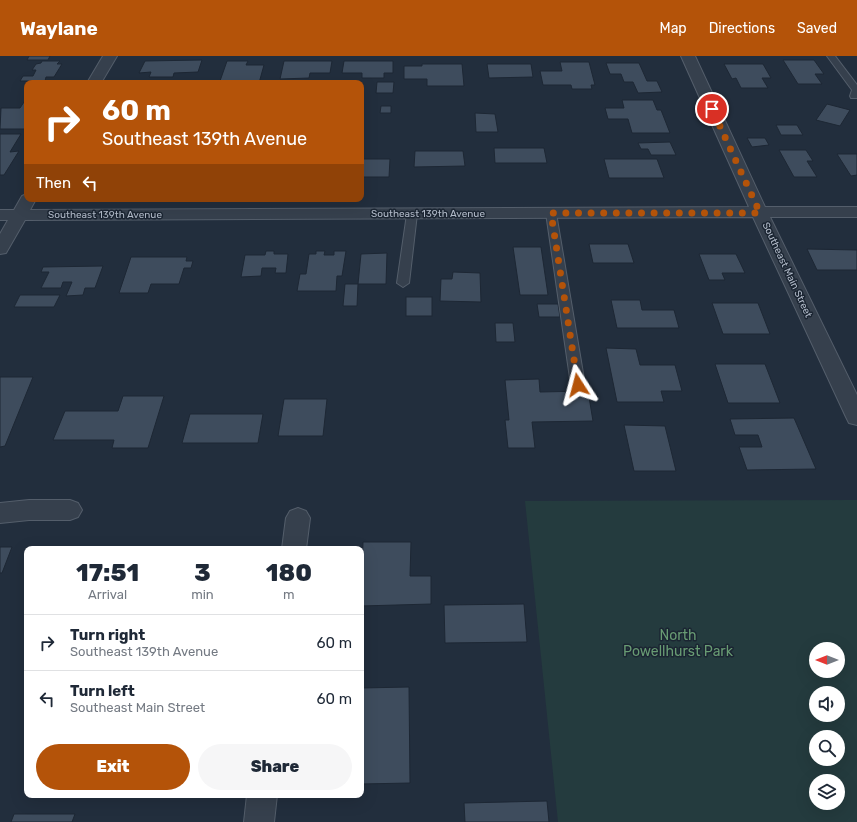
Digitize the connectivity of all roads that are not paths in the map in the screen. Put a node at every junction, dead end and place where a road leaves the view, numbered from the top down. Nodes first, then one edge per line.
1 (110, 56) edge
2 (688, 56) edge
3 (831, 56) edge
4 (96, 80) edge
5 (854, 96) dead end
6 (26, 202) edge
7 (857, 212) edge
8 (551, 213) junction
9 (760, 213) junction
10 (412, 214) junction
11 (0, 215) edge
12 (19, 215) junction
13 (0, 249) edge
14 (403, 283) dead end
15 (578, 385) dead end
16 (857, 417) edge
17 (70, 510) dead end
18 (0, 513) edge
19 (298, 518) dead end
20 (294, 546) edge
21 (262, 798) edge
22 (259, 822) edge

1 - 4 street
2 - 9 street, Southeast Main Street
3 - 5 lane
6 - 12 street
7 - 9 street, Southeast 139th Avenue
8 - 9 street, Southeast 139th Avenue
8 - 10 street, Southeast 139th Avenue
8 - 15 lane
9 - 16 street, Southeast Main Street
10 - 12 street, Southeast 139th Avenue
10 - 14 lane
11 - 12 street, Southeast 139th Avenue
12 - 13 street
17 - 18 street
19 - 20 street
21 - 22 street

